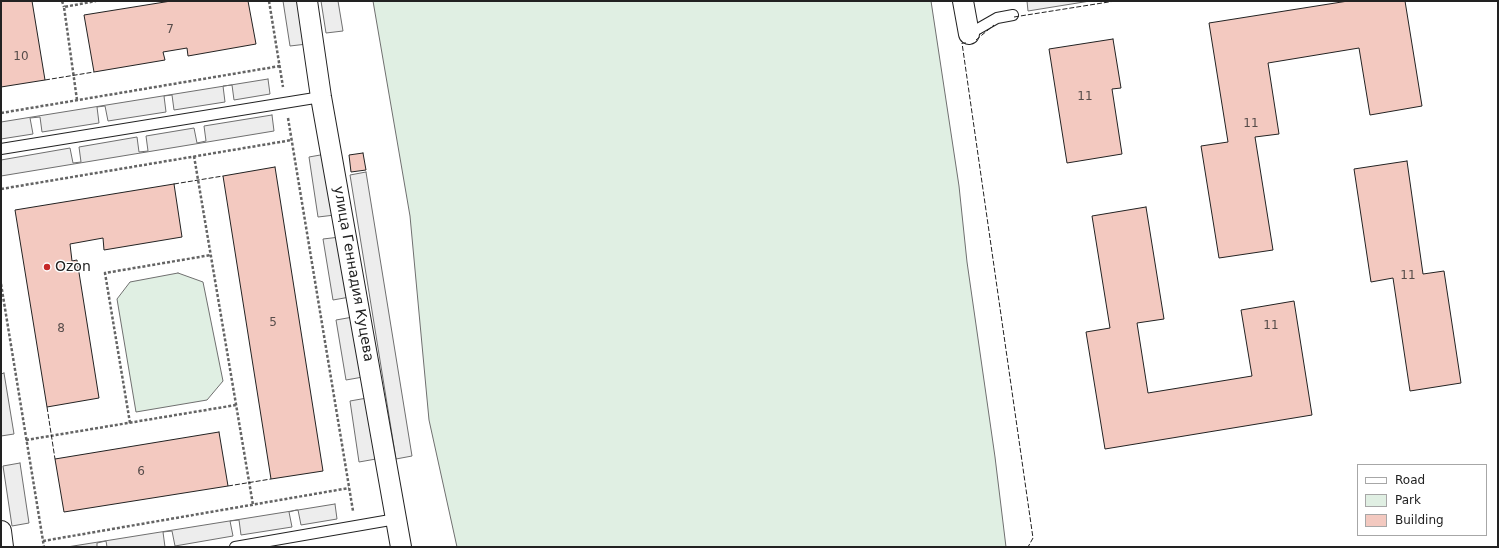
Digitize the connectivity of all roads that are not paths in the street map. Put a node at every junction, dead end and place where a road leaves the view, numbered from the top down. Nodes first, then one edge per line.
1 (307, 1) edge
2 (964, 1) edge
3 (1013, 15) dead end
4 (969, 34) joint
5 (322, 96) junction
6 (1, 149) edge
7 (396, 519) junction
8 (1, 531) edge
9 (4, 547) edge
10 (235, 547) edge
11 (401, 547) edge

1 - 5 street, улица Геннадия Куцева
2 - 4 street
3 - 4 lane
5 - 6 lane
5 - 7 street, улица Геннадия Куцева
7 - 10 lane
7 - 11 street, улица Геннадия Куцева
8 - 9 street

